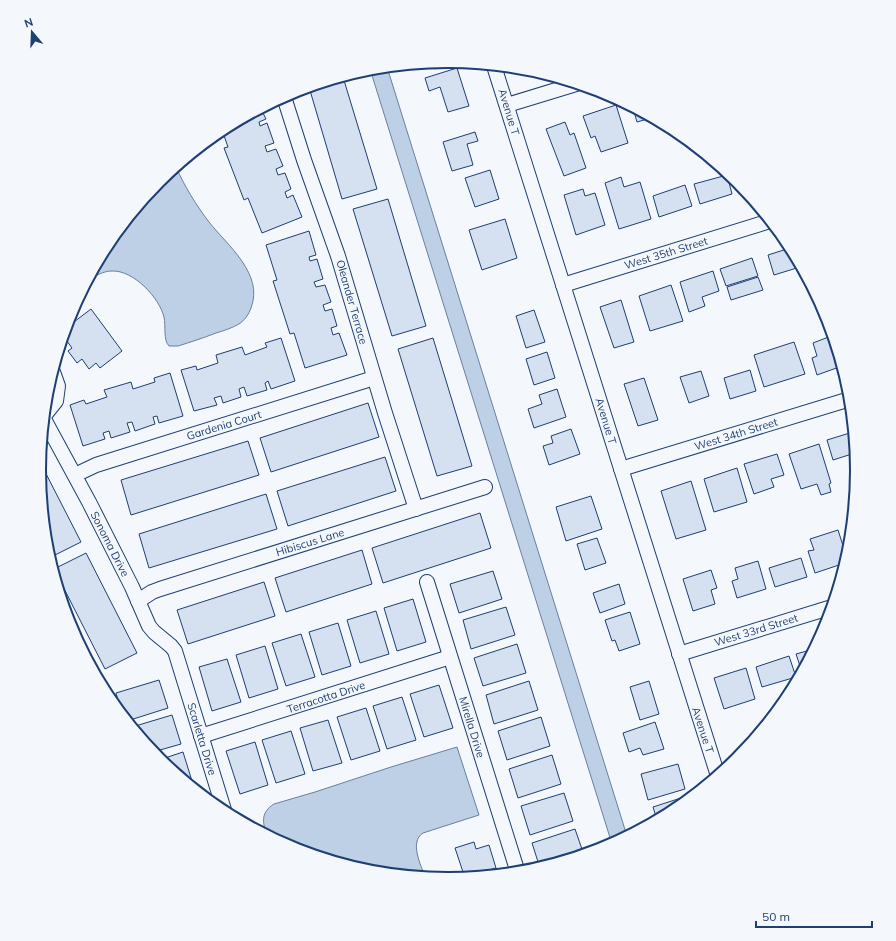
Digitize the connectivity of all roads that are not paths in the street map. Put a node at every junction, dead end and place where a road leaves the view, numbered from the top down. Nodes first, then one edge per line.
1 (496, 72) edge
2 (567, 87) edge
3 (286, 103) edge
4 (507, 105) junction
5 (764, 223) edge
6 (563, 285) junction
7 (374, 378) junction
8 (56, 382) edge
9 (844, 401) edge
10 (51, 408) edge
11 (48, 426) edge
12 (621, 469) junction
13 (75, 475) junction
14 (485, 487) dead end
15 (416, 509) junction
16 (427, 582) dead end
17 (138, 601) junction
18 (825, 609) edge
19 (679, 654) junction
20 (450, 657) junction
21 (179, 664) joint
22 (201, 736) junction
23 (716, 770) edge
24 (222, 803) edge
25 (516, 867) edge

1 - 4 street, Avenue T
2 - 4 street
3 - 7 street, Oleander Terrace
4 - 6 street, Avenue T
5 - 6 street, West 35th Street
6 - 12 street, Avenue T
7 - 13 street, Gardenia Court
7 - 15 street, Oleander Terrace
8 - 10 street
9 - 12 street, West 34th Street
11 - 13 street, Sonoma Drive
12 - 19 street, Avenue T
13 - 17 street, Sonoma Drive
14 - 15 street, Hibiscus Lane
15 - 17 street, Hibiscus Lane
16 - 20 street, Mirella Drive
17 - 21 street, Sonoma Drive
18 - 19 street, West 33rd Street
19 - 23 street, Avenue T
20 - 22 street, Terracotta Drive
20 - 25 street, Mirella Drive
21 - 22 street, Scarletta Drive
22 - 24 street, Scarletta Drive

